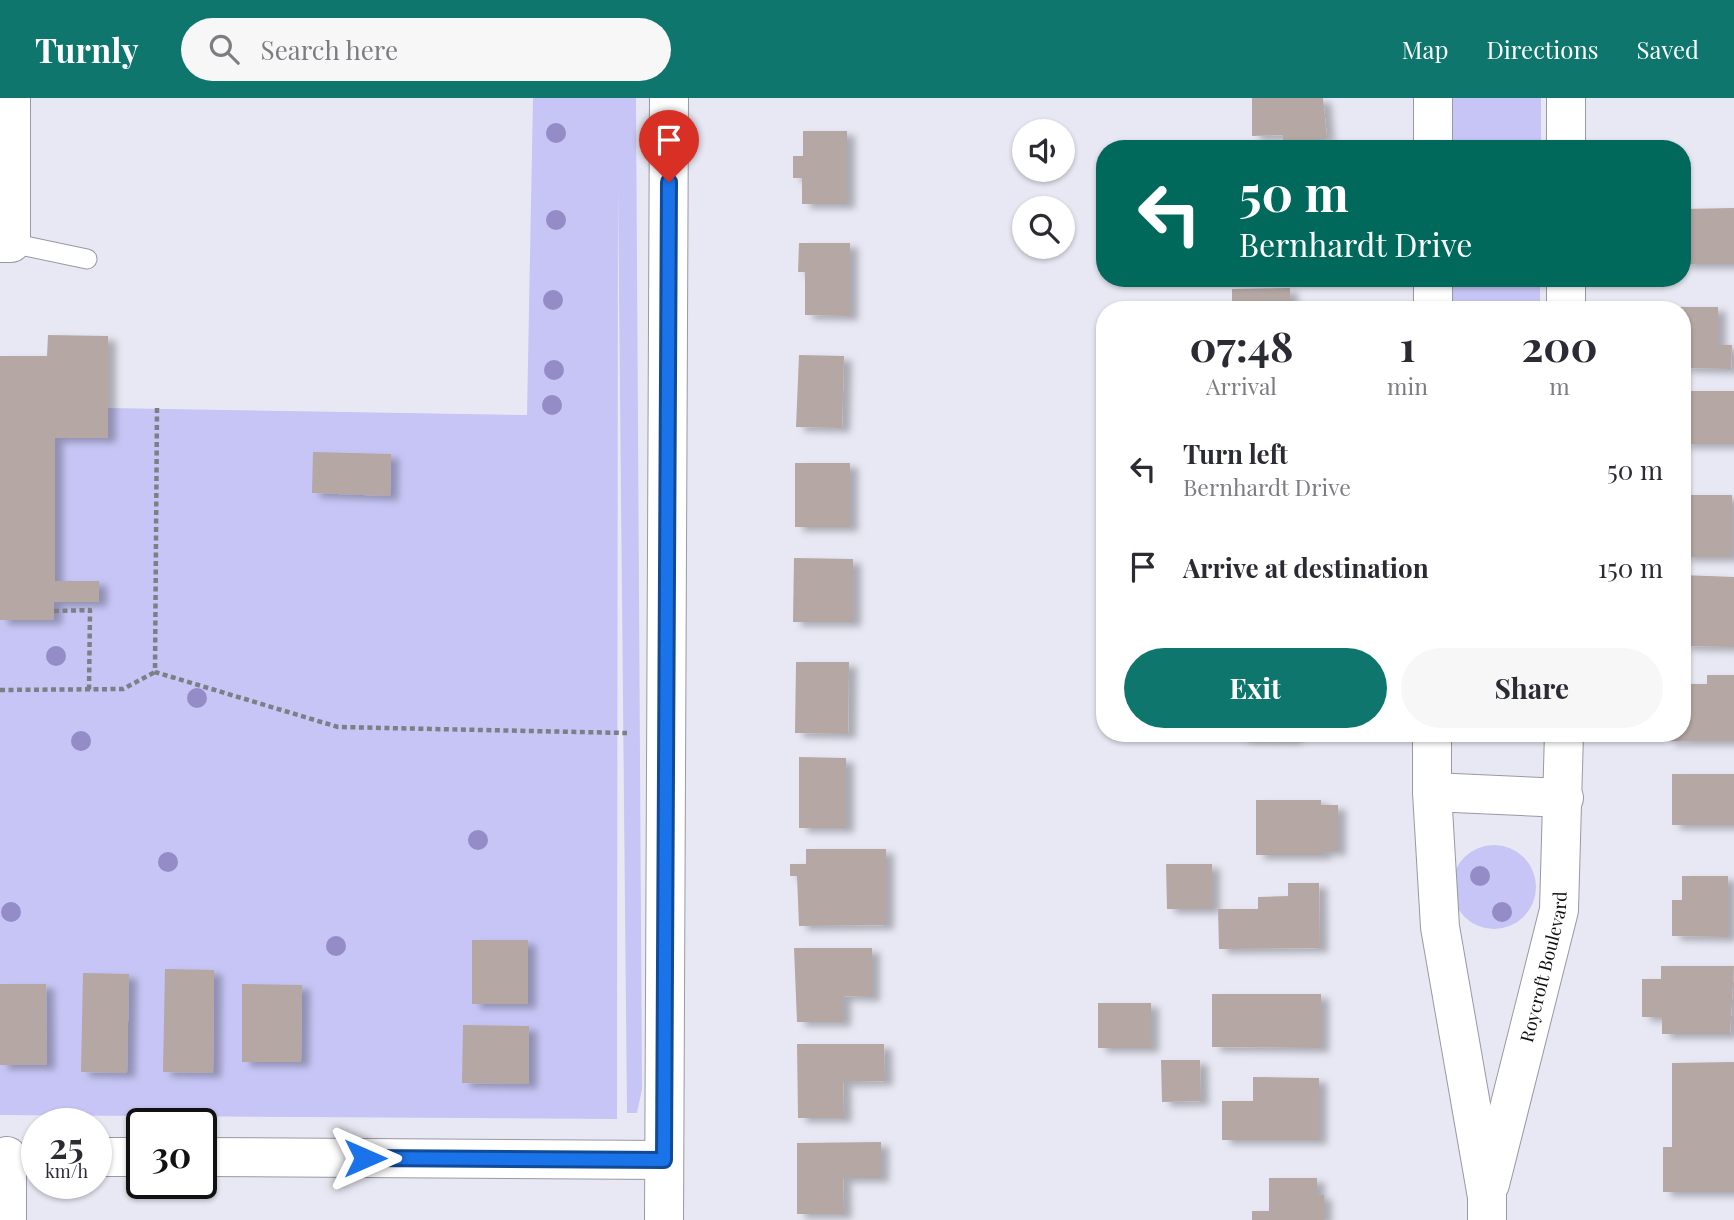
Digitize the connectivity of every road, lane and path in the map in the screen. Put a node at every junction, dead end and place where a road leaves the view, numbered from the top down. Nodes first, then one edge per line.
1 (11, 98) edge
2 (669, 98) edge
3 (1433, 98) edge
4 (1566, 98) edge
5 (1433, 140) edge
6 (1566, 140) edge
7 (5, 243) edge
8 (87, 259) dead end
9 (157, 408) dead end
10 (54, 611) dead end
11 (155, 672) junction
12 (0, 690) edge
13 (89, 690) junction
14 (624, 733) dead end
15 (1432, 742) edge
16 (1564, 742) edge
17 (1432, 792) junction
18 (1563, 798) junction
19 (15, 1156) edge
20 (217, 1157) edge
21 (664, 1160) junction
22 (1487, 1208) edge
23 (7, 1220) edge
24 (663, 1220) edge

1 - 7 street
2 - 21 street
3 - 5 street
4 - 6 street
7 - 8 lane
9 - 11 path
10 - 13 path
11 - 13 path
11 - 14 path
12 - 13 path
15 - 17 street, Roycroft Boulevard
16 - 18 street, Roycroft Boulevard
17 - 18 street
17 - 22 street, Roycroft Boulevard
18 - 22 street, Roycroft Boulevard
19 - 23 street
20 - 21 street
21 - 24 street

